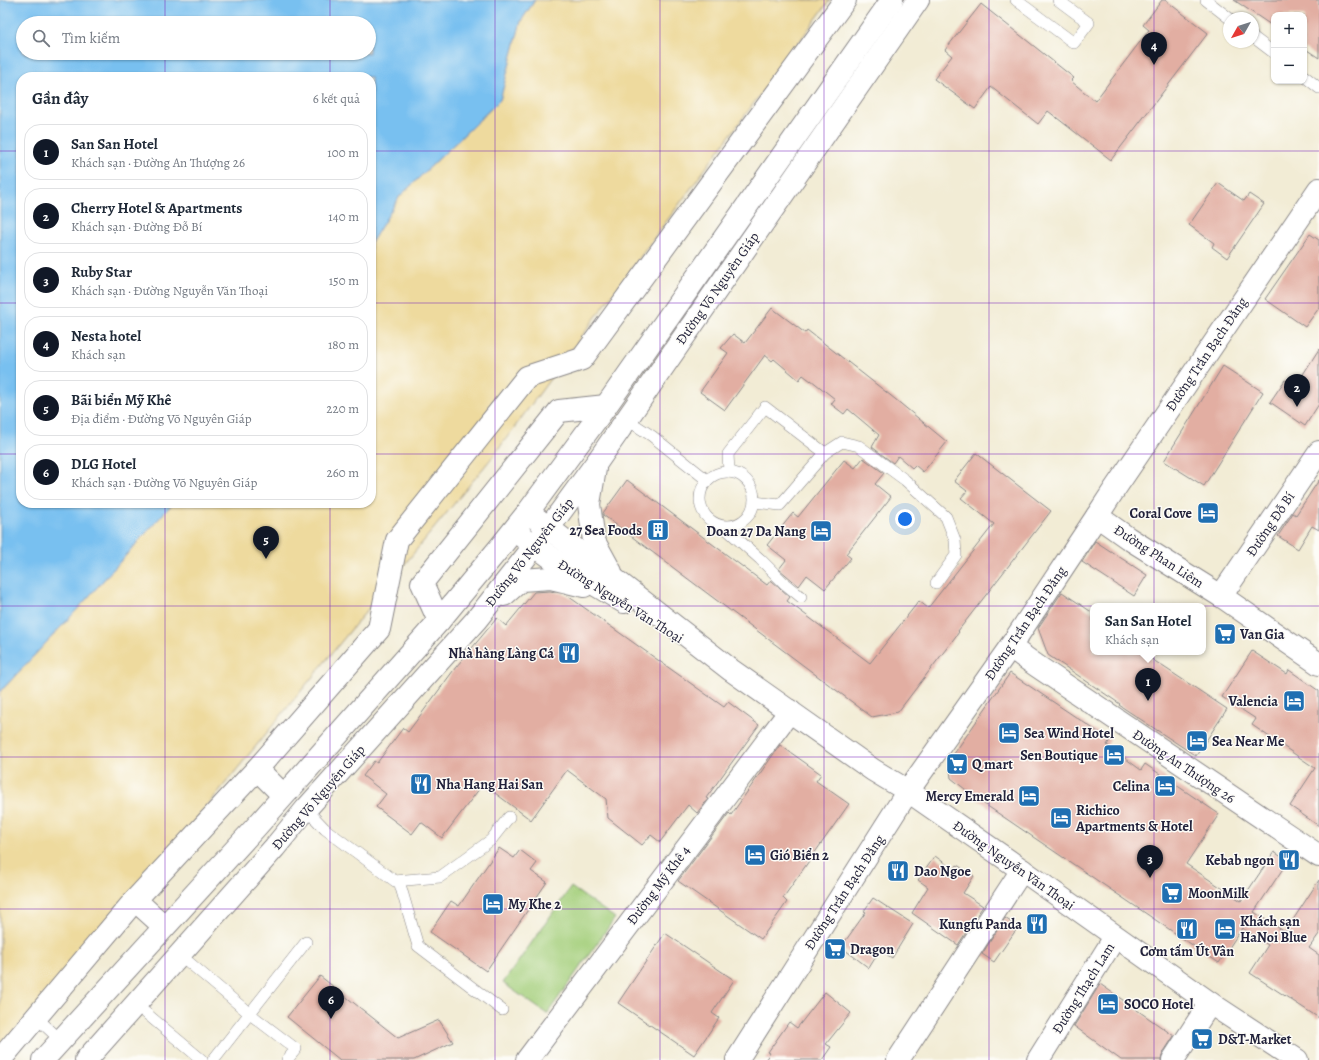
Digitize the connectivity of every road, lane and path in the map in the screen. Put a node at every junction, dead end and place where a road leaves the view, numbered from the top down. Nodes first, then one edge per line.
1 (845, 0) edge
2 (892, 0) edge
3 (918, 0) edge
4 (1016, 0) edge
5 (1058, 0) edge
6 (1206, 0) edge
7 (1223, 13) edge
8 (1259, 42) edge
9 (1271, 51) edge
10 (1307, 78) edge
11 (1319, 88) edge
12 (1319, 189) edge
13 (606, 406) junction
14 (626, 419) junction
15 (825, 453) junction
16 (1316, 461) edge
17 (597, 462) junction
18 (729, 472) junction
19 (707, 480) junction
20 (755, 502) junction
21 (528, 512) junction
22 (1098, 516) junction
23 (724, 527) junction
24 (548, 529) junction
25 (513, 530) junction
26 (535, 546) junction
27 (936, 583) dead end
28 (612, 587) junction
29 (1222, 596) junction
30 (801, 597) dead end
31 (476, 620) junction
32 (439, 621) junction
33 (1010, 647) junction
34 (1319, 664) edge
35 (790, 711) junction
36 (257, 769) junction
37 (276, 788) dead end
38 (908, 791) junction
39 (306, 809) junction
40 (509, 817) dead end
41 (1319, 856) edge
42 (1022, 870) junction
43 (399, 881) junction
44 (135, 900) junction
45 (156, 919) dead end
46 (1115, 937) junction
47 (306, 942) dead end
48 (178, 954) junction
49 (1210, 1003) junction
50 (135, 1004) junction
51 (502, 1010) dead end
52 (250, 1014) junction
53 (37, 1018) junction
54 (53, 1034) dead end
55 (0, 1060) edge
56 (43, 1060) edge
57 (86, 1060) edge
58 (202, 1060) edge
59 (213, 1060) edge
60 (287, 1060) edge
61 (527, 1060) edge
62 (737, 1060) edge
63 (898, 1060) edge
64 (1038, 1060) edge
65 (1173, 1060) edge
66 (1297, 1060) edge

1 - 36 main road
2 - 13 main road, Đường Võ Nguyên Giáp
3 - 14 main road, Đường Võ Nguyên Giáp
4 - 5 lane
6 - 7 lane
8 - 9 lane
10 - 11 lane
12 - 22 main road, Đường Trần Bạch Đằng
13 - 14 main road
13 - 21 main road, Đường Võ Nguyên Giáp
13 - 32 main road
14 - 17 main road, Đường Võ Nguyên Giáp
14 - 19 lane
15 - 18 lane
15 - 20 lane
15 - 27 lane
16 - 29 main road, Đường Đỗ Bí
17 - 24 main road, Đường Võ Nguyên Giáp
17 - 28 main road
18 - 19 lane
18 - 20 lane
19 - 23 lane
20 - 23 lane
21 - 24 main road, Đường Nguyễn Văn Thoại
21 - 25 main road, Đường Võ Nguyên Giáp
22 - 29 main road, Đường Phan Liêm
22 - 33 main road, Đường Trần Bạch Đằng
23 - 30 lane
24 - 26 main road, Đường Võ Nguyên Giáp
24 - 28 main road, Đường Nguyễn Văn Thoại
25 - 26 main road, Đường Nguyễn Văn Thoại
25 - 32 main road, Đường Võ Nguyên Giáp
26 - 28 main road, Đường Nguyễn Văn Thoại
26 - 31 main road, Đường Võ Nguyên Giáp
28 - 31 main road
28 - 35 main road, Đường Nguyễn Văn Thoại
29 - 34 main road, Đường Phan Liêm
31 - 39 main road, Đường Võ Nguyên Giáp
32 - 56 main road, Đường Võ Nguyên Giáp
33 - 38 main road, Đường Trần Bạch Đằng
33 - 41 main road, Đường An Thượng 26
35 - 38 main road, Đường Nguyễn Văn Thoại
35 - 61 main road, Đường Mỹ Khê 4
36 - 37 main road
36 - 44 main road
38 - 42 main road, Đường Nguyễn Văn Thoại
38 - 62 main road, Đường Trần Bạch Đằng
39 - 43 lane
39 - 48 main road, Đường Võ Nguyên Giáp
40 - 43 lane
42 - 46 main road, Đường Nguyễn Văn Thoại
42 - 63 main road
43 - 51 lane
44 - 45 main road
44 - 53 main road
46 - 49 main road, Đường Nguyễn Văn Thoại
46 - 64 main road, Đường Thạch Lam
47 - 52 lane
48 - 50 main road, Đường Võ Nguyên Giáp
48 - 52 lane
49 - 65 main road
49 - 66 main road, Đường Nguyễn Văn Thoại
50 - 57 main road, Đường Võ Nguyên Giáp
50 - 58 lane
52 - 59 lane
52 - 60 lane
53 - 54 lane
53 - 55 main road

